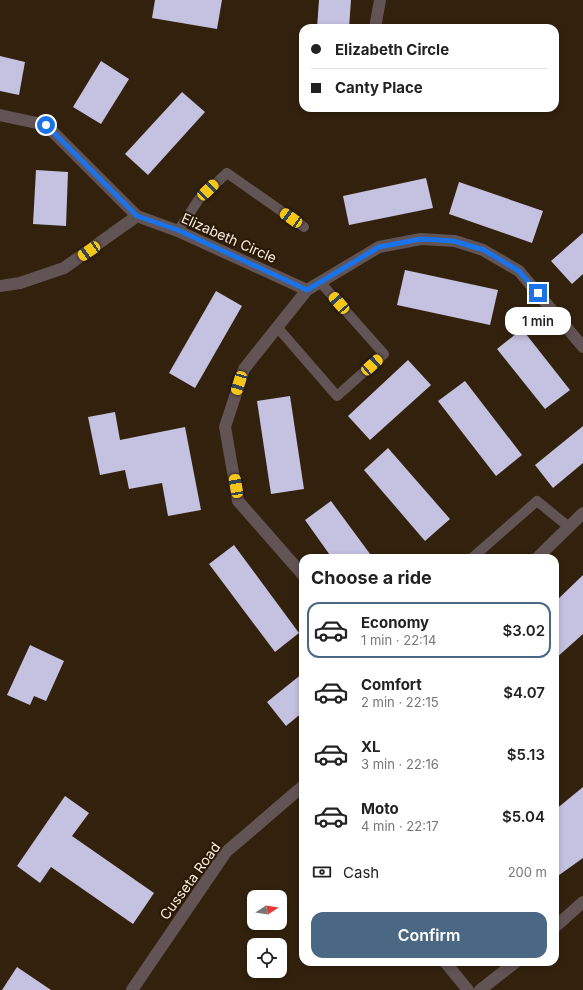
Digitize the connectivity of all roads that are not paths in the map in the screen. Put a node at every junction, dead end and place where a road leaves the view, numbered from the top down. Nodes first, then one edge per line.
1 (380, 0) edge
2 (376, 24) edge
3 (0, 115) edge
4 (137, 216) junction
5 (304, 228) dead end
6 (178, 230) junction
7 (320, 282) junction
8 (0, 286) edge
9 (307, 290) junction
10 (278, 327) junction
11 (583, 347) edge
12 (583, 513) edge
13 (569, 527) junction
14 (477, 554) edge
15 (541, 554) edge
16 (299, 570) edge
17 (299, 789) edge
18 (583, 902) edge
19 (559, 923) edge
20 (448, 966) edge
21 (511, 966) edge
22 (132, 990) edge
23 (468, 990) edge
24 (480, 990) edge

1 - 2 street
3 - 4 street, Elizabeth Circle
4 - 6 street, Elizabeth Circle
4 - 8 street
5 - 6 lane
6 - 9 street, Elizabeth Circle
7 - 9 street
7 - 10 lane
7 - 11 street
9 - 10 street
10 - 16 street
12 - 13 street
13 - 14 lane
13 - 15 street
17 - 22 street, Cusseta Road
18 - 19 street
20 - 23 street
21 - 24 street

